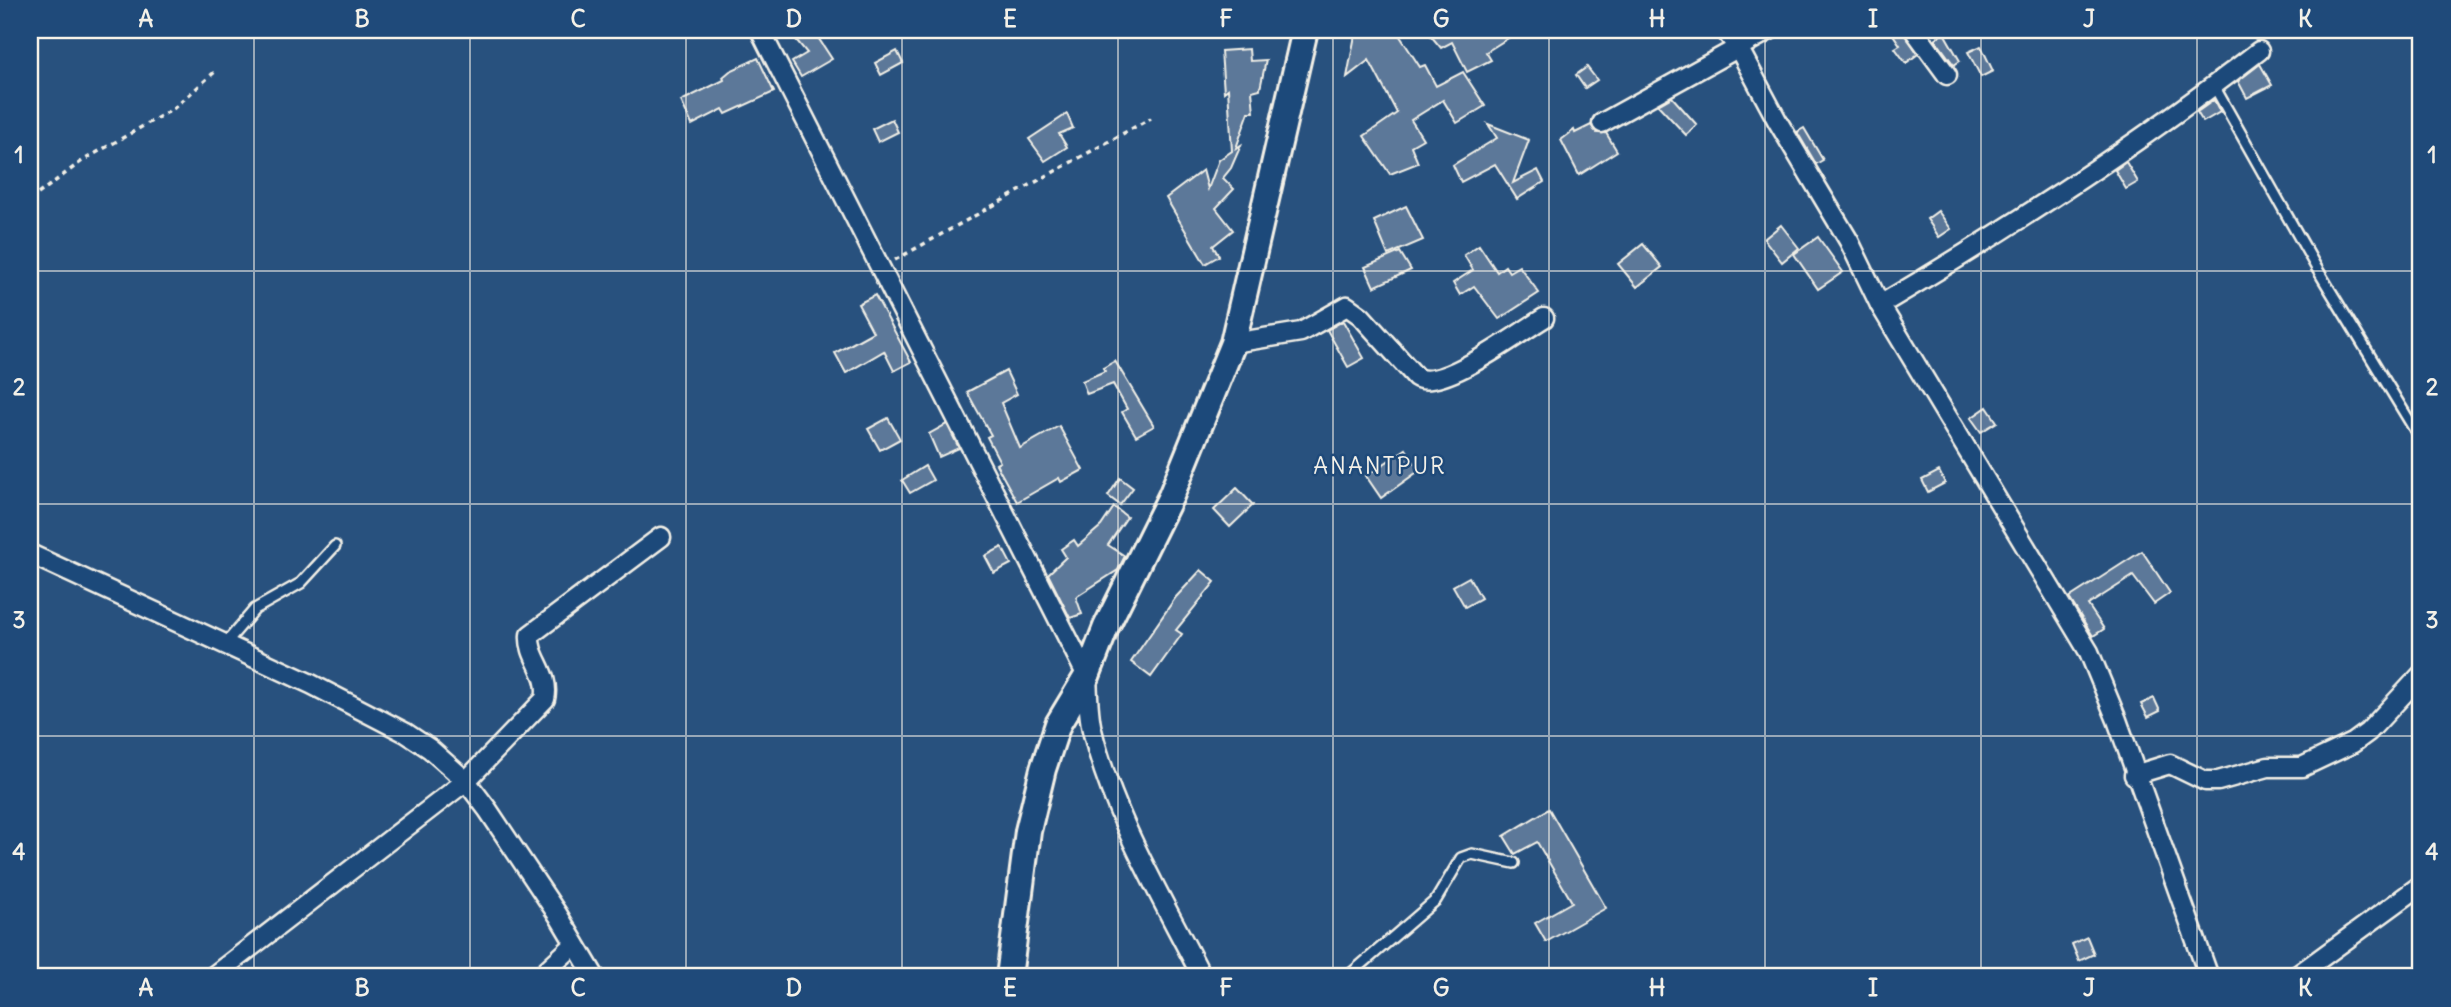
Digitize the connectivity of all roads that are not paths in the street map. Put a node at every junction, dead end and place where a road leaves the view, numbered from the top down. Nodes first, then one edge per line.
1 (760, 30) edge
2 (1305, 30) edge
3 (1725, 30) edge
4 (1770, 30) edge
5 (1914, 30) edge
6 (1740, 49) junction
7 (2259, 51) dead end
8 (1947, 75) dead end
9 (2214, 86) junction
10 (1602, 123) dead end
11 (1880, 305) junction
12 (1544, 318) dead end
13 (1233, 343) junction
14 (2421, 440) edge
15 (661, 537) dead end
16 (335, 546) dead end
17 (30, 554) edge
18 (225, 644) junction
19 (2421, 675) edge
20 (1087, 676) junction
21 (2134, 775) junction
22 (466, 781) junction
23 (1514, 863) dead end
24 (2421, 885) edge
25 (575, 944) junction
26 (212, 977) edge
27 (539, 977) edge
28 (595, 977) edge
29 (1009, 977) edge
30 (1202, 977) edge
31 (1347, 977) edge
32 (2210, 977) edge
33 (2295, 977) edge

1 - 20 street
2 - 13 street
3 - 6 street
4 - 6 street
5 - 8 street
6 - 10 street
6 - 11 street
7 - 9 street
9 - 11 street
9 - 14 lane
11 - 21 street
12 - 13 street
13 - 20 street
15 - 22 street
16 - 18 lane
17 - 18 street
18 - 22 street
19 - 21 street
20 - 29 street
20 - 30 street
21 - 32 street
22 - 25 street
22 - 26 street
23 - 31 lane
24 - 33 street
25 - 27 street
25 - 28 street

